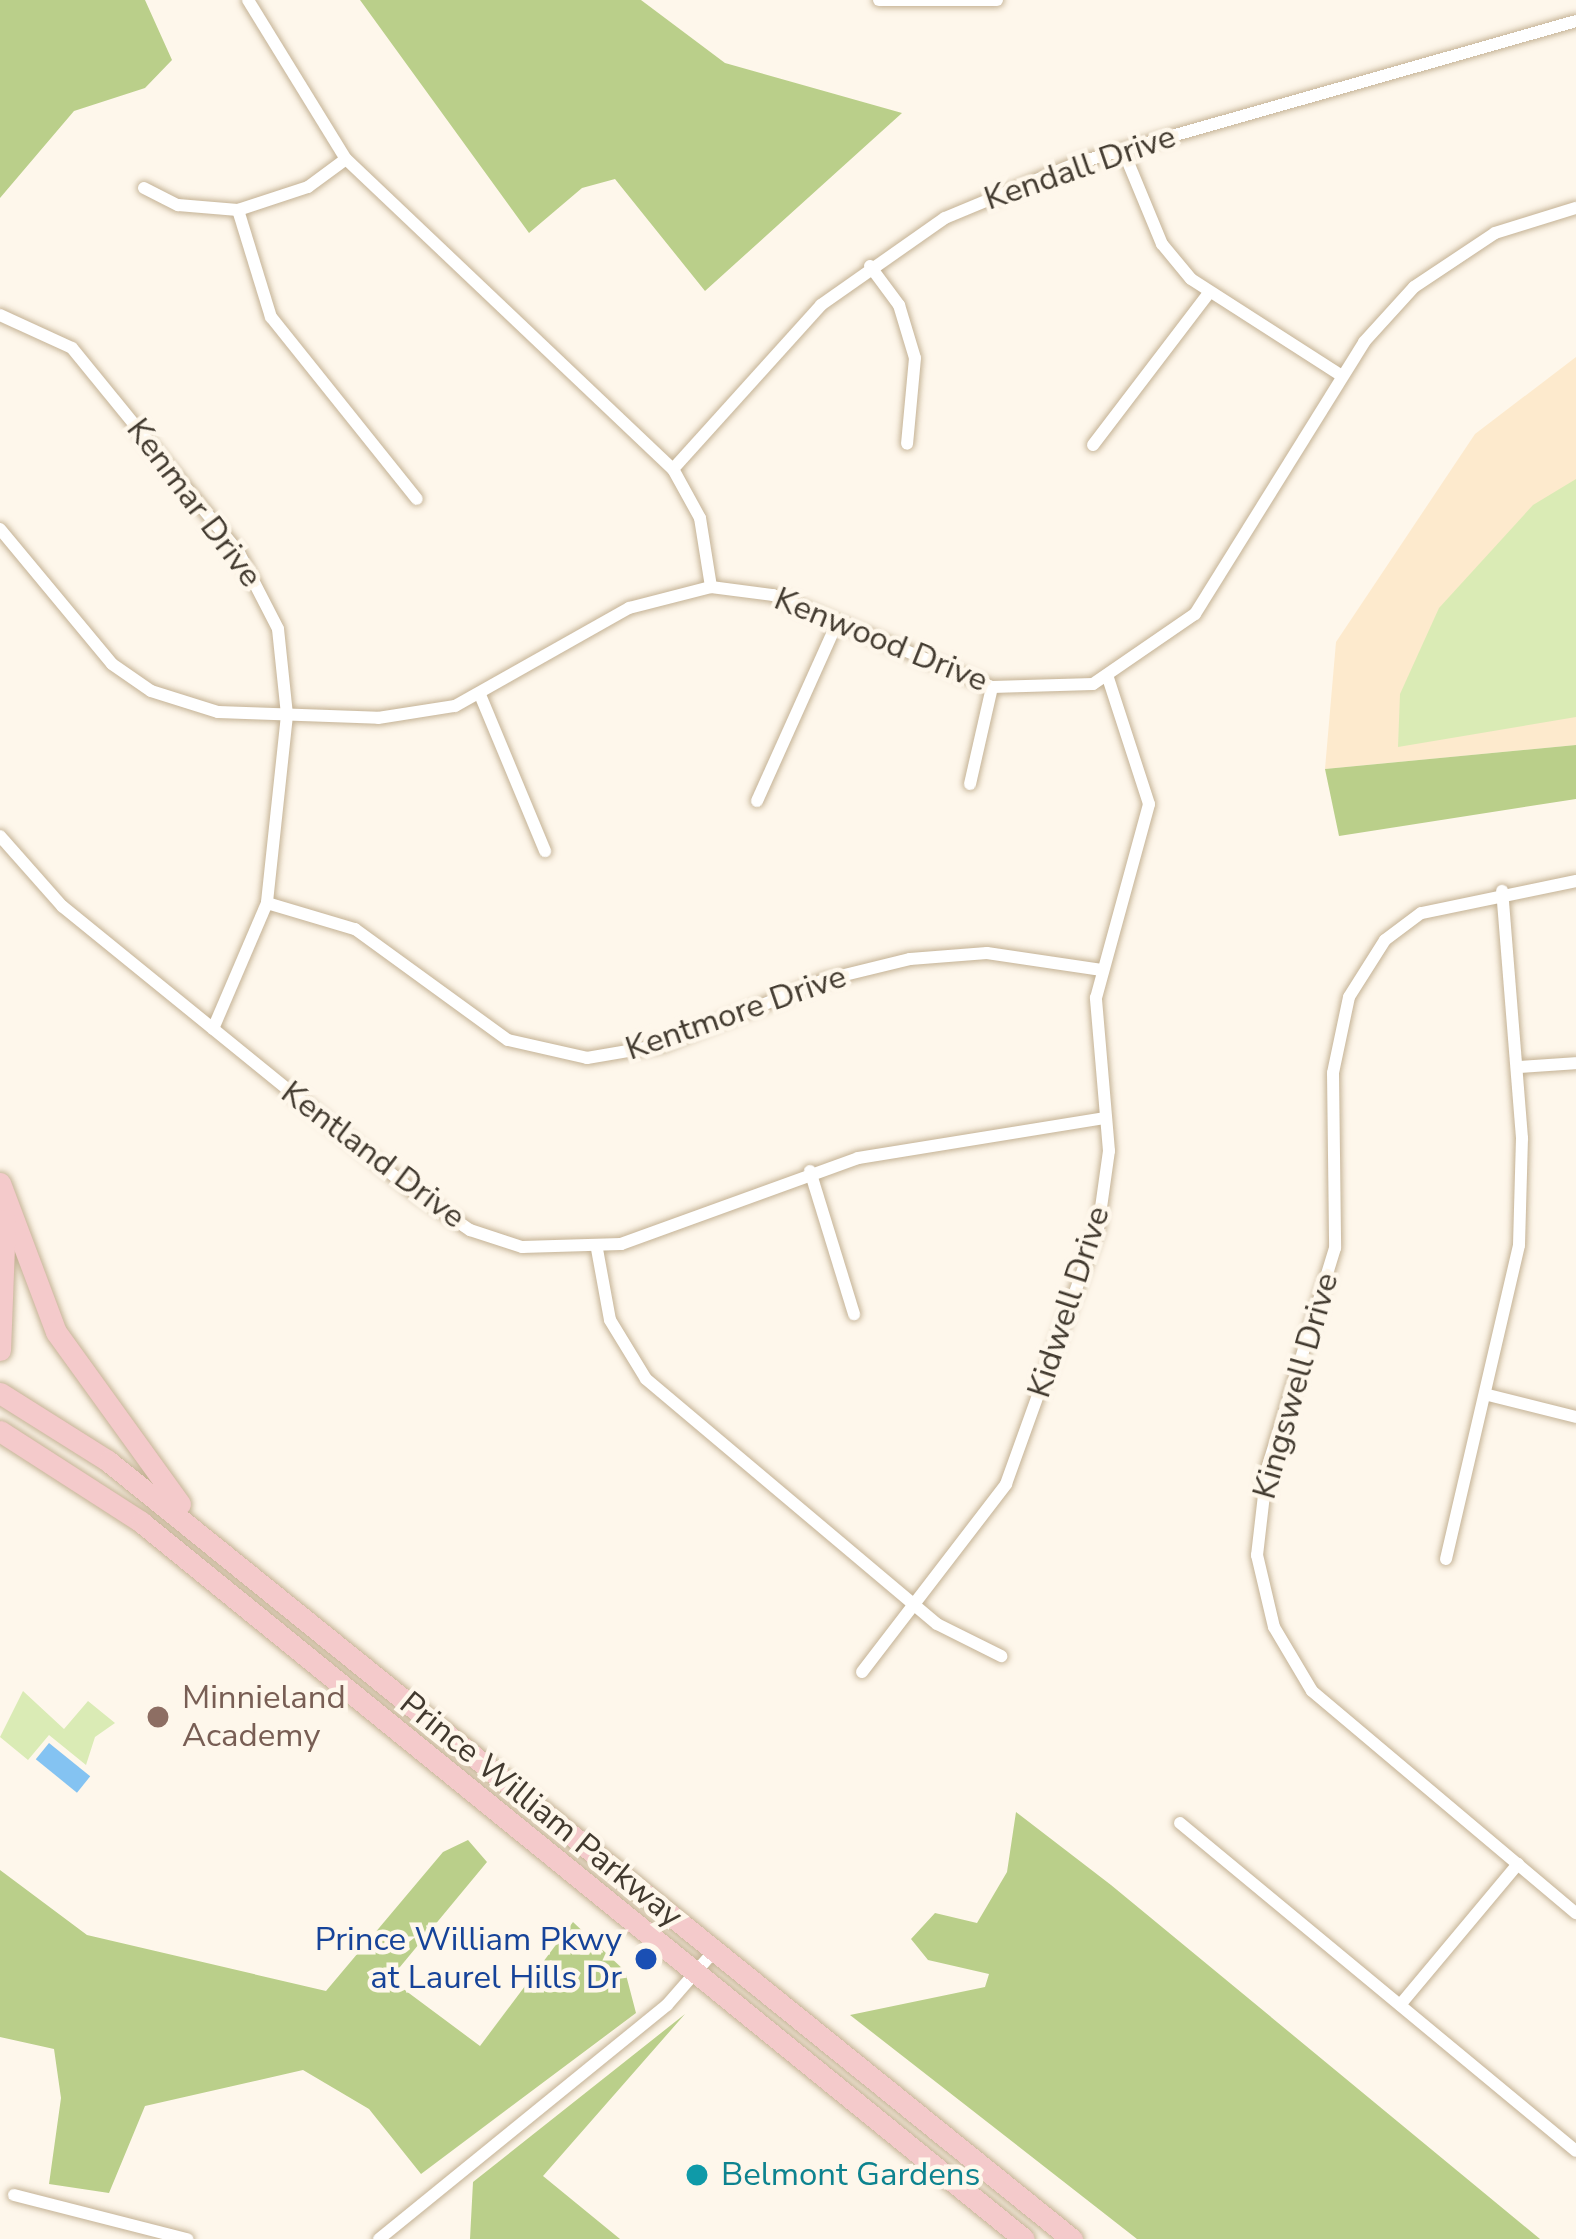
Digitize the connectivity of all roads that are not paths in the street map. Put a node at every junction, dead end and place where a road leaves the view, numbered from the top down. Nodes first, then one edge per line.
1 (248, 0) edge
2 (878, 0) edge
3 (997, 0) edge
4 (1576, 21) edge
5 (1123, 150) junction
6 (346, 159) junction
7 (144, 188) dead end
8 (1576, 208) edge
9 (238, 210) junction
10 (870, 266) junction
11 (1209, 293) junction
12 (0, 315) edge
13 (1342, 376) junction
14 (907, 444) dead end
15 (1093, 446) dead end
16 (673, 469) junction
17 (417, 499) dead end
18 (0, 529) edge
19 (711, 587) junction
20 (837, 623) junction
21 (1108, 678) junction
22 (992, 687) junction
23 (481, 697) junction
24 (287, 715) junction
25 (970, 784) dead end
26 (757, 801) dead end
27 (0, 836) edge
28 (545, 851) dead end
29 (1576, 881) edge
30 (1502, 891) junction
31 (267, 903) junction
32 (1102, 970) junction
33 (213, 1029) junction
34 (1576, 1063) edge
35 (1518, 1067) junction
36 (1106, 1118) junction
37 (810, 1171) junction
38 (0, 1183) edge
39 (0, 1194) edge
40 (597, 1249) junction
41 (854, 1313) dead end
42 (0, 1351) edge
43 (0, 1393) edge
44 (1488, 1395) junction
45 (1576, 1417) edge
46 (0, 1431) edge
47 (1446, 1559) dead end
48 (238, 1565) junction
49 (915, 1606) junction
50 (1001, 1656) dead end
51 (862, 1672) dead end
52 (1180, 1823) dead end
53 (1518, 1864) junction
54 (1576, 1913) edge
55 (715, 1950) junction
56 (696, 1972) junction
57 (1400, 2006) junction
58 (1576, 2151) edge
59 (14, 2194) dead end
60 (187, 2239) edge
61 (379, 2239) edge
62 (1024, 2239) edge
63 (1072, 2239) edge

1 - 6 street
2 - 3 street
4 - 5 street, Kendall Drive
5 - 10 street, Kendall Drive
5 - 11 street
6 - 9 street
6 - 16 street
7 - 9 street
8 - 13 street, Kenwood Drive
9 - 17 street
10 - 14 street
10 - 16 street, Kendall Drive
11 - 13 street
11 - 15 street
12 - 24 street, Kenmar Drive
13 - 21 street, Kenwood Drive
16 - 19 street
18 - 24 street, Kenwood Drive
19 - 20 street, Kenwood Drive
19 - 23 street, Kenwood Drive
20 - 22 street, Kenwood Drive
20 - 26 street
21 - 22 street, Kenwood Drive
21 - 32 street, Kidwell Drive
22 - 25 street
23 - 24 street, Kenwood Drive
23 - 28 street
24 - 31 street, Kenmar Drive
27 - 33 street, Kentland Drive
29 - 30 street, Kingswell Drive
30 - 35 street
30 - 53 street, Kingswell Drive
31 - 32 street, Kentmore Drive
31 - 33 street, Kenmar Drive
32 - 36 street, Kidwell Drive
33 - 40 street, Kentland Drive
34 - 35 street
35 - 44 street
36 - 37 street, Kentland Drive
36 - 49 street, Kidwell Drive
37 - 40 street, Kentland Drive
37 - 41 street
38 - 48 highway
39 - 42 highway
40 - 49 street
43 - 48 highway, Prince William Parkway
44 - 45 street
44 - 47 street
46 - 56 highway, Prince William Parkway
48 - 55 highway, Prince William Parkway
49 - 50 street
49 - 51 street, Kidwell Drive
52 - 57 street
53 - 54 street, Kingswell Drive
53 - 57 street
55 - 56 street
55 - 63 highway, Prince William Parkway
56 - 61 street
56 - 62 highway, Prince William Parkway
57 - 58 street
59 - 60 street

